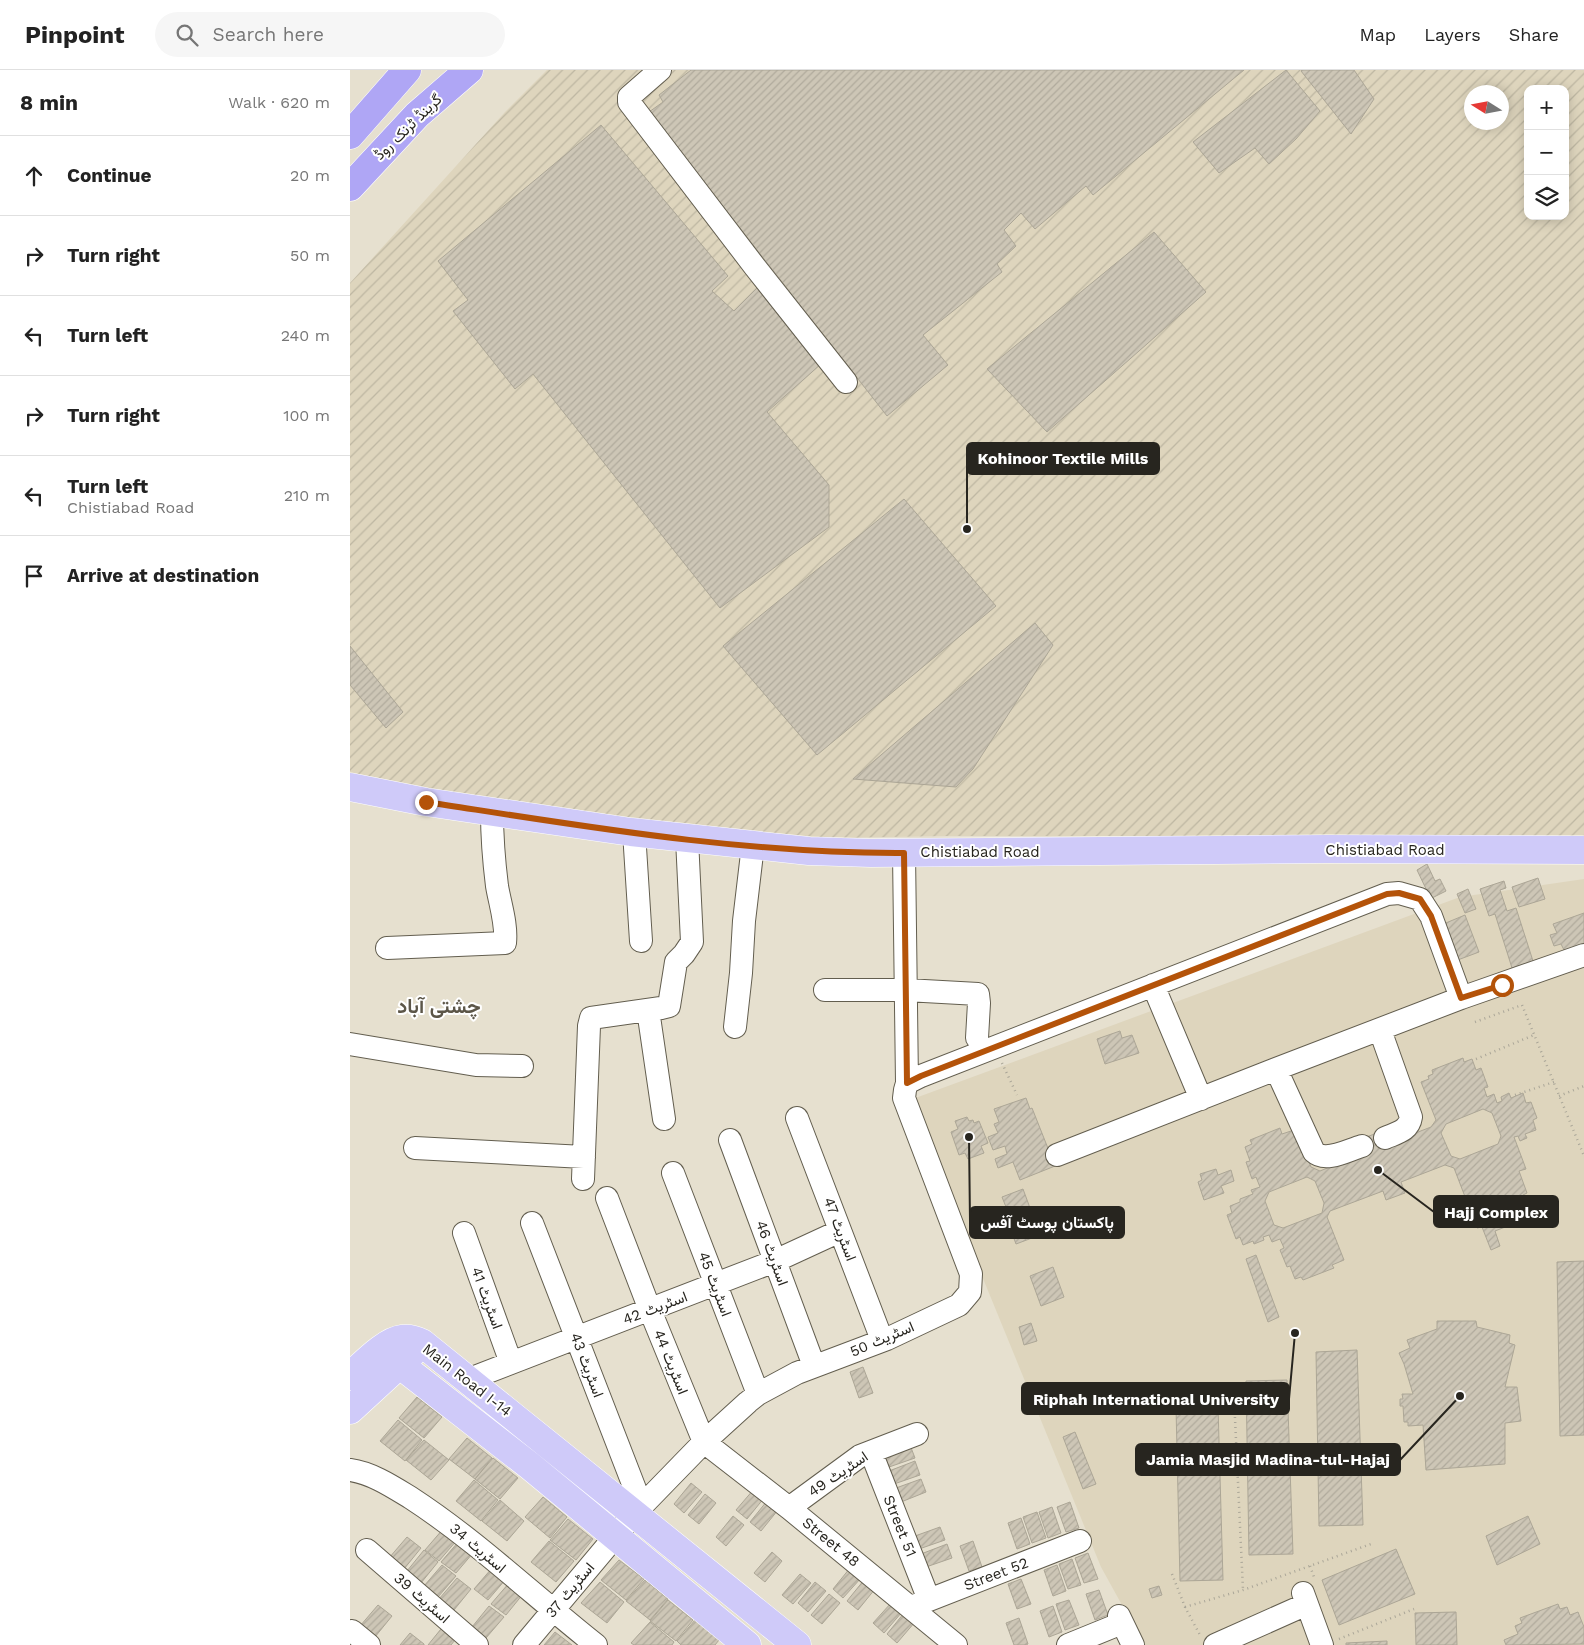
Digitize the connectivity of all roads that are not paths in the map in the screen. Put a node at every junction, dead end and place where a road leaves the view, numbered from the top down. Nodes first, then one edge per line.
1 (407, 70) edge
2 (458, 70) edge
3 (469, 70) edge
4 (660, 70) edge
5 (417, 115) junction
6 (350, 135) edge
7 (350, 187) edge
8 (846, 382) dead end
9 (350, 786) edge
10 (492, 812) junction
11 (634, 832) junction
12 (687, 839) junction
13 (753, 845) junction
14 (1584, 850) edge
15 (904, 853) junction
16 (641, 941) dead end
17 (387, 948) dead end
18 (1584, 955) edge
19 (1153, 985) junction
20 (825, 990) dead end
21 (906, 990) junction
22 (1461, 998) junction
23 (648, 1010) junction
24 (735, 1027) dead end
25 (1380, 1030) junction
26 (986, 1042) junction
27 (350, 1044) edge
28 (522, 1066) dead end
29 (1276, 1069) junction
30 (906, 1090) junction
31 (1201, 1100) junction
32 (797, 1118) dead end
33 (664, 1119) dead end
34 (1385, 1138) dead end
35 (730, 1140) dead end
36 (1362, 1146) dead end
37 (415, 1148) dead end
38 (1057, 1155) dead end
39 (673, 1173) dead end
40 (607, 1198) dead end
41 (532, 1222) dead end
42 (840, 1231) junction
43 (464, 1233) dead end
44 (775, 1261) junction
45 (714, 1284) junction
46 (650, 1310) junction
47 (577, 1338) junction
48 (882, 1340) junction
49 (390, 1357) junction
50 (511, 1363) junction
51 (814, 1366) junction
52 (350, 1376) edge
53 (468, 1380) junction
54 (758, 1394) junction
55 (350, 1410) edge
56 (917, 1434) dead end
57 (704, 1442) junction
58 (870, 1452) junction
59 (350, 1470) edge
60 (789, 1508) junction
61 (638, 1511) junction
62 (615, 1536) junction
63 (1080, 1541) dead end
64 (367, 1550) dead end
65 (920, 1604) junction
66 (552, 1611) junction
67 (352, 1631) dead end
68 (1208, 1641) edge
69 (1330, 1642) edge
70 (369, 1645) edge
71 (477, 1645) edge
72 (524, 1645) edge
73 (596, 1645) edge
74 (747, 1645) edge
75 (797, 1645) edge
76 (956, 1645) edge
77 (1068, 1645) edge
78 (1133, 1645) edge

1 - 6 highway
2 - 5 highway
3 - 5 highway, گرینڈ ٹرنک روڈ
4 - 8 street
5 - 7 highway, گرینڈ ٹرنک روڈ
9 - 10 main road, Chistiabad Road
10 - 11 main road, Chistiabad Road
10 - 17 street
11 - 12 main road, Chistiabad Road
11 - 16 street
12 - 13 main road, Chistiabad Road
12 - 23 street
13 - 15 main road, Chistiabad Road
13 - 24 street
14 - 15 main road, Chistiabad Road
15 - 21 street
18 - 22 street
19 - 22 street
19 - 26 street
19 - 31 street
20 - 21 street
21 - 26 street
21 - 30 street
22 - 25 street
23 - 33 street
23 - 37 street
25 - 29 street
25 - 34 street
26 - 30 street
27 - 28 street
29 - 31 street
29 - 36 street
30 - 48 street, اسٹریٹ 50
31 - 38 street
32 - 42 street, اسٹریٹ 47
35 - 44 street, اسٹریٹ 46
39 - 45 street, اسٹریٹ 45
40 - 46 street, اسٹریٹ 44
41 - 47 street, اسٹریٹ 43
42 - 44 street, اسٹریٹ 42
42 - 48 street, اسٹریٹ 47
43 - 50 street, اسٹریٹ 41
44 - 45 street, اسٹریٹ 42
44 - 51 street, اسٹریٹ 46
45 - 46 street, اسٹریٹ 42
45 - 54 street, اسٹریٹ 45
46 - 47 street, اسٹریٹ 42
46 - 57 street, اسٹریٹ 44
47 - 50 street, اسٹریٹ 42
47 - 61 street, اسٹریٹ 43
48 - 51 street, اسٹریٹ 50
49 - 52 main road
49 - 53 main road, Main Road I-14
49 - 55 main road
49 - 62 main road, Main Road I-14
50 - 53 street, اسٹریٹ 42
51 - 54 street, اسٹریٹ 50
53 - 61 main road, Main Road I-14
54 - 57 street, اسٹریٹ 50
56 - 58 street, اسٹریٹ 49
57 - 60 street, Street 48
57 - 61 street, اسٹریٹ 50
58 - 60 street, اسٹریٹ 49
58 - 65 street, Street 51
59 - 66 street, اسٹریٹ 34
60 - 65 street, Street 48
61 - 62 street, اسٹریٹ 37
61 - 75 main road, Main Road I-14
62 - 66 street, اسٹریٹ 37
62 - 74 main road, Main Road I-14
63 - 65 street, Street 52
64 - 71 street, اسٹریٹ 39
65 - 76 street, Street 48
66 - 72 street, اسٹریٹ 37
66 - 73 street, اسٹریٹ 34
67 - 70 street
68 - 69 street
77 - 78 street

